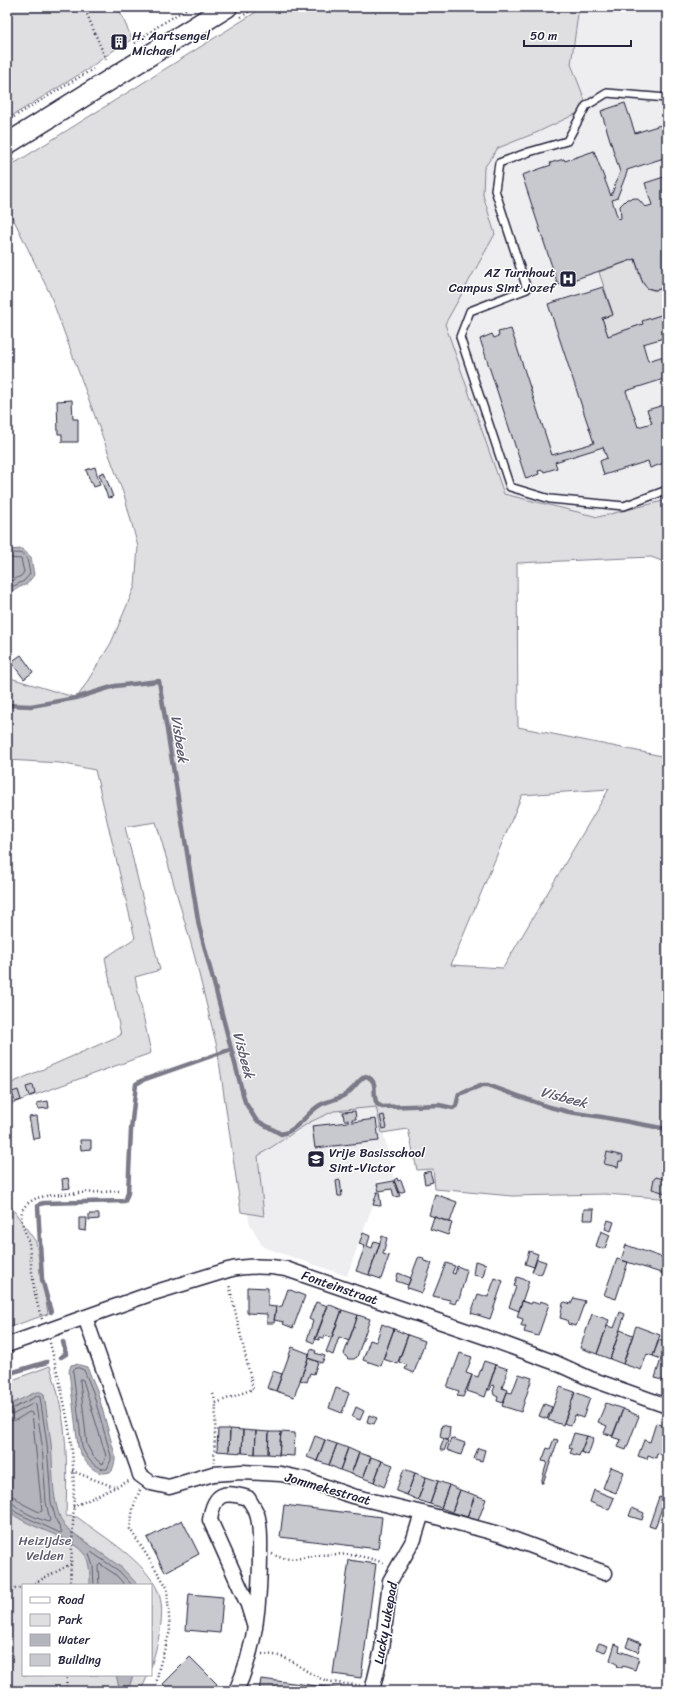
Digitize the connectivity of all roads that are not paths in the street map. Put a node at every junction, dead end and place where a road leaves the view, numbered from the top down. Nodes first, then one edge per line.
1 (227, 7) edge
2 (667, 98) edge
3 (7, 144) edge
4 (667, 490) edge
5 (85, 1317) junction
6 (7, 1345) edge
7 (667, 1406) edge
8 (422, 1513) junction
9 (604, 1573) dead end
10 (254, 1628) junction
11 (372, 1689) edge
12 (236, 1691) edge

1 - 3 street
2 - 4 lane
5 - 6 street, Fonteinstraat
5 - 7 street, Fonteinstraat
5 - 8 street, Jommekestraat
8 - 9 street, Jommekestraat
8 - 11 street, Lucky Lukepad
10 - 10 street
10 - 12 street

